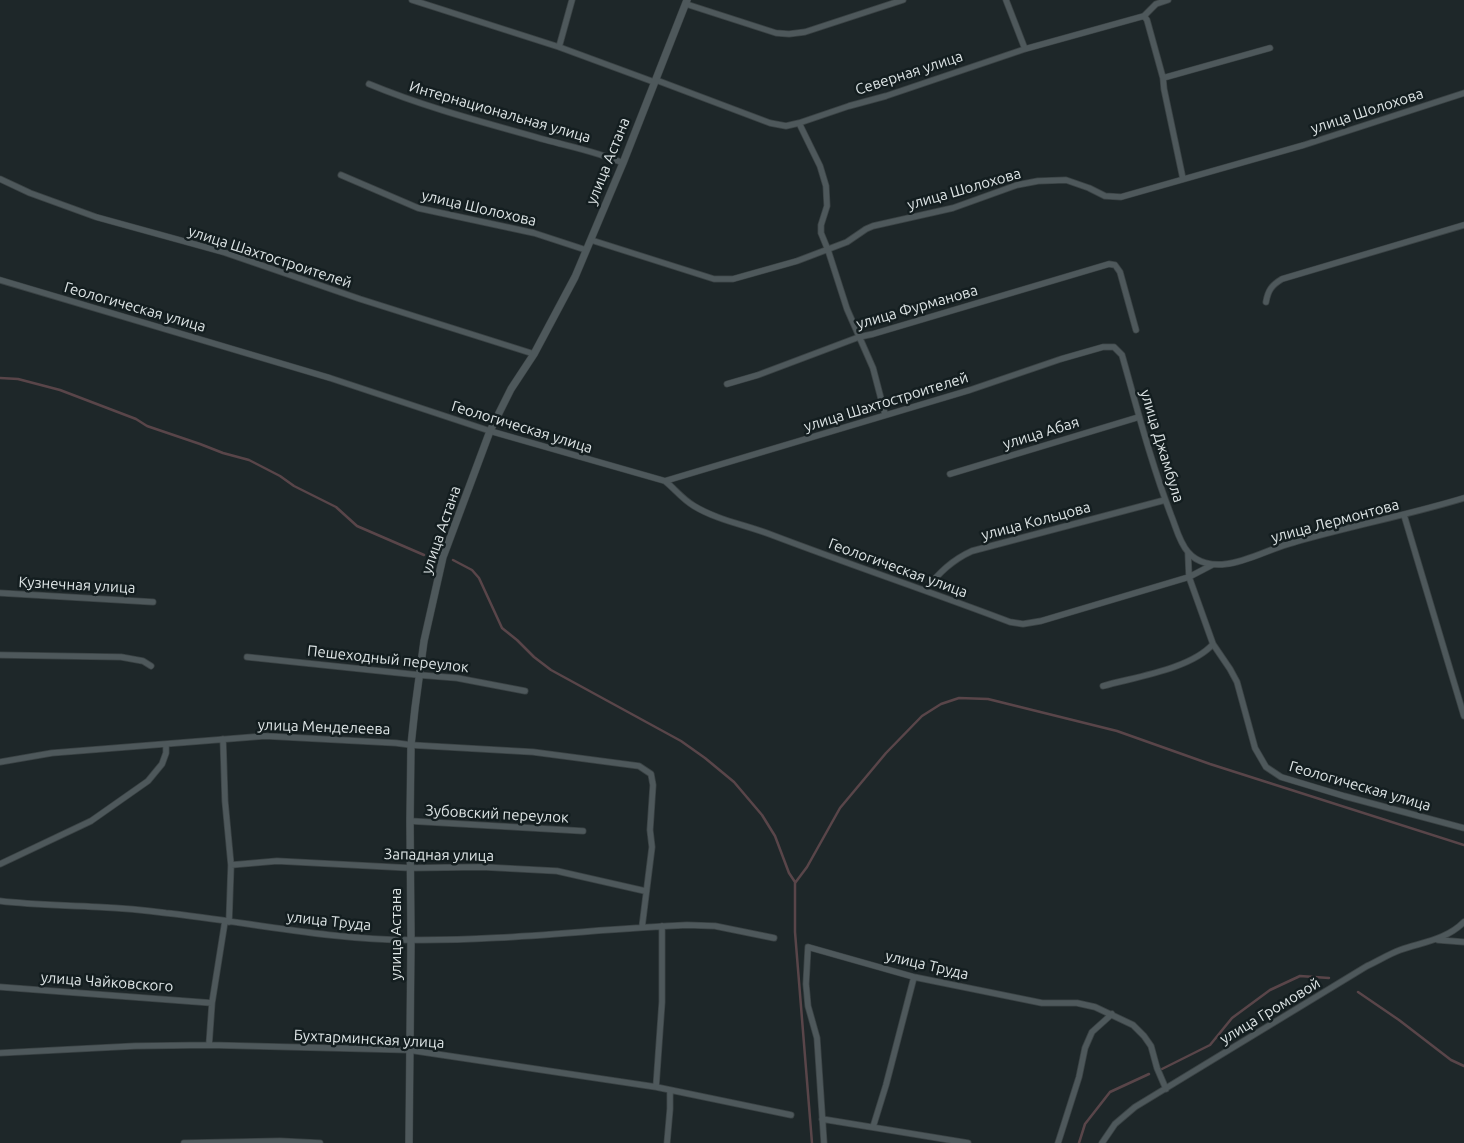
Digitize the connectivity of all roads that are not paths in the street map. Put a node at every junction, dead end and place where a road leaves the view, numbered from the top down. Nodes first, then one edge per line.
1 (412, 0) edge
2 (572, 0) edge
3 (903, 0) edge
4 (1006, 0) edge
5 (1168, 0) edge
6 (686, 2) edge
7 (1144, 16) junction
8 (559, 46) junction
9 (1270, 48) dead end
10 (1025, 49) junction
11 (1164, 78) junction
12 (655, 81) junction
13 (369, 84) dead end
14 (1464, 93) edge
15 (799, 123) junction
16 (623, 163) junction
17 (341, 175) dead end
18 (0, 179) edge
19 (1183, 179) junction
20 (1464, 225) edge
21 (590, 240) junction
22 (586, 250) junction
23 (828, 250) junction
24 (0, 280) edge
25 (1266, 302) dead end
26 (1136, 330) dead end
27 (859, 337) junction
28 (1114, 347) joint
29 (534, 354) junction
30 (727, 384) dead end
31 (885, 414) junction
32 (1139, 417) junction
33 (490, 432) junction
34 (950, 474) dead end
35 (665, 481) junction
36 (1464, 498) edge
37 (1165, 500) junction
38 (1404, 515) junction
39 (1188, 553) junction
40 (1196, 559) joint
41 (1212, 565) junction
42 (1189, 577) junction
43 (926, 589) junction
44 (0, 593) edge
45 (153, 602) dead end
46 (1023, 624) joint
47 (1213, 644) junction
48 (0, 655) edge
49 (247, 657) dead end
50 (151, 666) dead end
51 (419, 675) junction
52 (1103, 686) dead end
53 (525, 691) dead end
54 (1464, 716) edge
55 (223, 739) junction
56 (166, 745) junction
57 (412, 745) junction
58 (0, 762) edge
59 (410, 821) junction
60 (1464, 828) edge
61 (583, 831) dead end
62 (0, 864) edge
63 (231, 866) junction
64 (410, 868) junction
65 (645, 891) junction
66 (0, 901) edge
67 (227, 921) junction
68 (1464, 922) edge
69 (662, 926) junction
70 (642, 927) junction
71 (774, 938) dead end
72 (411, 940) junction
73 (1438, 940) junction
74 (1464, 942) edge
75 (914, 977) junction
76 (0, 987) edge
77 (212, 1003) junction
78 (1112, 1014) junction
79 (209, 1045) junction
80 (409, 1050) junction
81 (0, 1053) edge
82 (656, 1087) junction
83 (1166, 1089) junction
84 (670, 1090) junction
85 (791, 1115) dead end
86 (822, 1119) junction
87 (873, 1127) junction
88 (184, 1143) edge
89 (320, 1143) edge
90 (409, 1143) edge
91 (667, 1143) edge
92 (824, 1143) edge
93 (968, 1143) edge
94 (1058, 1143) edge
95 (1102, 1143) edge

1 - 8 street, Северная улица
2 - 8 street
3 - 6 street
4 - 10 street
5 - 7 street, Северная улица
6 - 12 street, улица Астана
7 - 10 street, Северная улица
7 - 11 street
8 - 12 street, Северная улица
9 - 11 street
10 - 15 street, Северная улица
11 - 19 street
12 - 15 street, Северная улица
12 - 16 street, улица Астана
13 - 16 street, Интернациональная улица
14 - 19 street, улица Шолохова
15 - 23 street
16 - 21 street, улица Астана
17 - 22 street, улица Шолохова
18 - 29 street, улица Шахтостроителей
19 - 23 street, улица Шолохова
20 - 25 street
21 - 22 street, улица Астана
21 - 23 street, улица Шолохова
22 - 29 street, улица Астана
23 - 27 street
24 - 33 street, Геологическая улица
26 - 27 street, улица Фурманова
27 - 30 street, улица Фурманова
27 - 31 street
28 - 31 street, улица Шахтостроителей
28 - 32 street, улица Джамбула
29 - 33 street, улица Астана
31 - 35 street, улица Шахтостроителей
32 - 34 street, улица Абая
32 - 37 street, улица Джамбула
33 - 35 street, Геологическая улица
33 - 51 street, улица Астана
35 - 43 street, Геологическая улица
36 - 38 street, улица Лермонтова
37 - 39 street, улица Джамбула
37 - 43 street, улица Кольцова
38 - 41 street, улица Лермонтова
38 - 54 street
39 - 40 street, улица Джамбула
39 - 42 street, улица Джамбула
40 - 41 street, улица Лермонтова
41 - 42 street, улица Лермонтова
42 - 46 street, улица Лермонтова
42 - 47 street, улица Джамбула
43 - 46 street, Геологическая улица
44 - 45 street, Кузнечная улица
47 - 52 street
47 - 60 street, Геологическая улица
48 - 50 street
49 - 51 street, Пешеходный переулок
51 - 53 street, Пешеходный переулок
51 - 57 street, улица Астана
55 - 56 street, улица Менделеева
55 - 57 street, улица Менделеева
55 - 63 street
56 - 58 street, улица Менделеева
56 - 62 street
57 - 59 street, улица Астана
57 - 65 street, улица Менделеева
59 - 61 street, Зубовский переулок
59 - 64 street, улица Астана
63 - 64 street, Западная улица
63 - 67 street
64 - 65 street, Западная улица
64 - 72 street, улица Астана
65 - 70 street
66 - 67 street, улица Труда
67 - 72 street, улица Труда
67 - 77 street
68 - 73 street, улица Громовой
69 - 70 street, улица Труда
69 - 71 street, улица Труда
69 - 82 street
70 - 72 street, улица Труда
72 - 80 street, улица Астана
73 - 74 street
73 - 83 street, улица Громовой
75 - 78 street, улица Труда
75 - 86 street, улица Труда
75 - 87 street
76 - 77 street, улица Чайковского
77 - 79 street
78 - 83 street, улица Труда
78 - 94 street
79 - 80 street, Бухтарминская улица
79 - 81 street, Бухтарминская улица
80 - 82 street, Бухтарминская улица
80 - 90 street, улица Астана
82 - 84 street, Бухтарминская улица
83 - 95 street, улица Громовой
84 - 85 street, Бухтарминская улица
84 - 91 street
86 - 87 street
86 - 92 street
87 - 93 street
88 - 89 street

